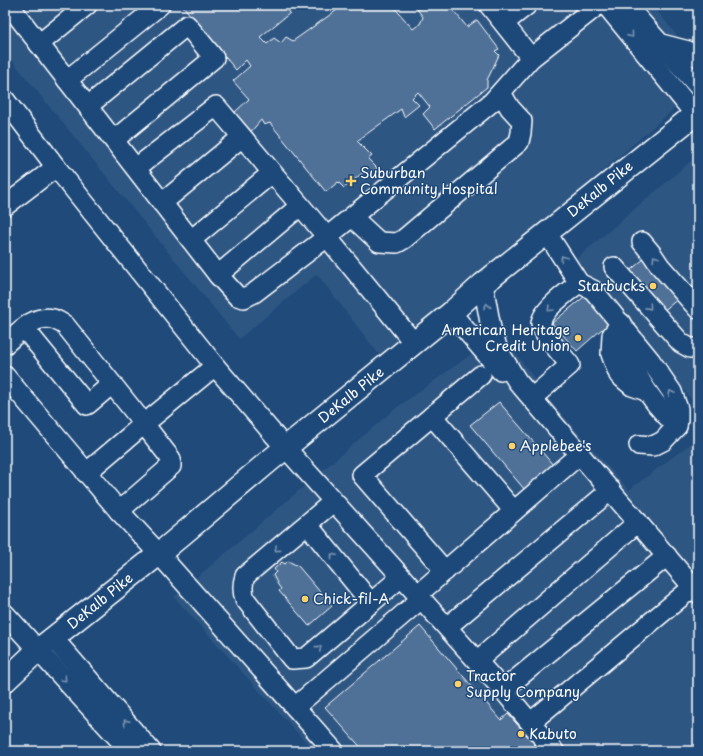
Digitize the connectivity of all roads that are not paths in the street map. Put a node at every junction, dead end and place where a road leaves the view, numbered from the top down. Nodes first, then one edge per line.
1 (9, 5) edge
2 (87, 5) edge
3 (160, 5) edge
4 (489, 5) edge
5 (527, 5) edge
6 (598, 5) edge
7 (606, 5) edge
8 (626, 5) edge
9 (504, 23) junction
10 (39, 44) junction
11 (663, 46) junction
12 (698, 55) edge
13 (531, 58) junction
14 (67, 80) junction
15 (698, 86) edge
16 (501, 93) junction
17 (5, 100) edge
18 (88, 106) junction
19 (697, 115) edge
20 (242, 137) junction
21 (114, 140) junction
22 (56, 167) junction
23 (136, 168) junction
24 (272, 173) junction
25 (162, 203) junction
26 (5, 206) edge
27 (300, 206) junction
28 (352, 217) junction
29 (546, 232) junction
30 (327, 237) junction
31 (191, 240) junction
32 (642, 242) dead end
33 (614, 267) dead end
34 (218, 274) junction
35 (579, 283) junction
36 (483, 284) junction
37 (698, 309) edge
38 (451, 313) junction
39 (24, 328) junction
40 (625, 328) junction
41 (414, 343) junction
42 (5, 344) edge
43 (698, 348) edge
44 (215, 366) junction
45 (481, 375) dead end
46 (5, 376) edge
47 (517, 380) junction
48 (112, 384) junction
49 (532, 398) junction
50 (432, 416) junction
51 (678, 423) junction
52 (144, 424) junction
53 (639, 445) dead end
54 (286, 448) junction
55 (580, 454) junction
56 (86, 473) junction
57 (610, 490) junction
58 (333, 502) junction
59 (514, 511) junction
60 (119, 512) junction
61 (638, 522) junction
62 (307, 524) junction
63 (159, 554) junction
64 (666, 556) junction
65 (445, 571) junction
66 (401, 577) junction
67 (696, 590) edge
68 (419, 597) junction
69 (371, 603) junction
70 (5, 614) edge
71 (447, 627) junction
72 (45, 644) junction
73 (292, 659) junction
74 (477, 661) junction
75 (272, 680) junction
76 (5, 681) edge
77 (503, 690) junction
78 (296, 707) junction
79 (531, 722) junction
80 (130, 751) edge
81 (151, 751) edge
82 (334, 751) edge
83 (554, 751) edge

1 - 10 street
2 - 10 street
3 - 14 street
4 - 9 street
5 - 9 street
6 - 13 street
7 -> 19 street
8 - 11 street
9 - 13 street
10 - 14 street
11 - 12 highway
11 - 15 street
13 - 16 street
14 - 18 street
16 - 28 street
16 - 28 street
17 - 22 street
18 - 21 street
18 - 21 street
19 - 29 highway, DeKalb Pike
20 - 23 street
20 - 24 street
20 - 25 street
21 - 23 street
22 - 26 street
22 - 44 street
23 - 25 street
24 - 27 street
24 - 31 street
25 - 31 street
27 - 30 street
27 - 34 street
28 - 30 street
35 -> 29 street
29 - 36 highway, DeKalb Pike
30 - 34 street
30 - 41 street
31 - 34 street
37 -> 32 street
33 -> 43 street
35 - 40 street
35 -> 49 street
36 - 38 highway, DeKalb Pike
47 -> 36 street
38 - 41 highway, DeKalb Pike
38 - 47 street
39 - 42 street
39 - 48 street
39 - 48 street
51 -> 40 street
40 - 51 street
41 - 54 highway, DeKalb Pike
44 - 52 street
44 - 54 street
45 - 50 street
46 - 56 street
47 - 49 street
48 - 52 street
49 - 55 street
50 - 59 street
50 - 65 street
51 - 53 street
52 - 56 street
52 - 60 street
54 - 58 street
54 - 63 highway, DeKalb Pike
55 - 57 street
55 - 59 street
56 - 60 street
57 - 61 street
57 - 71 street
58 - 62 street
58 - 66 street
59 - 65 street
60 - 63 street
61 - 64 street
61 - 74 street
69 -> 62 street
62 -> 73 street
63 - 72 highway, DeKalb Pike
63 - 75 street
64 - 67 street
64 - 77 street
65 - 68 street
66 - 68 street
66 - 69 street
67 - 79 street
68 - 71 street
68 - 78 street
73 -> 69 street
70 - 72 street
71 - 74 street
72 - 76 highway, DeKalb Pike
72 -> 80 street
81 -> 72 street
73 - 75 street
74 - 77 street
75 - 78 street
77 - 79 street
78 - 82 street
79 - 83 street

